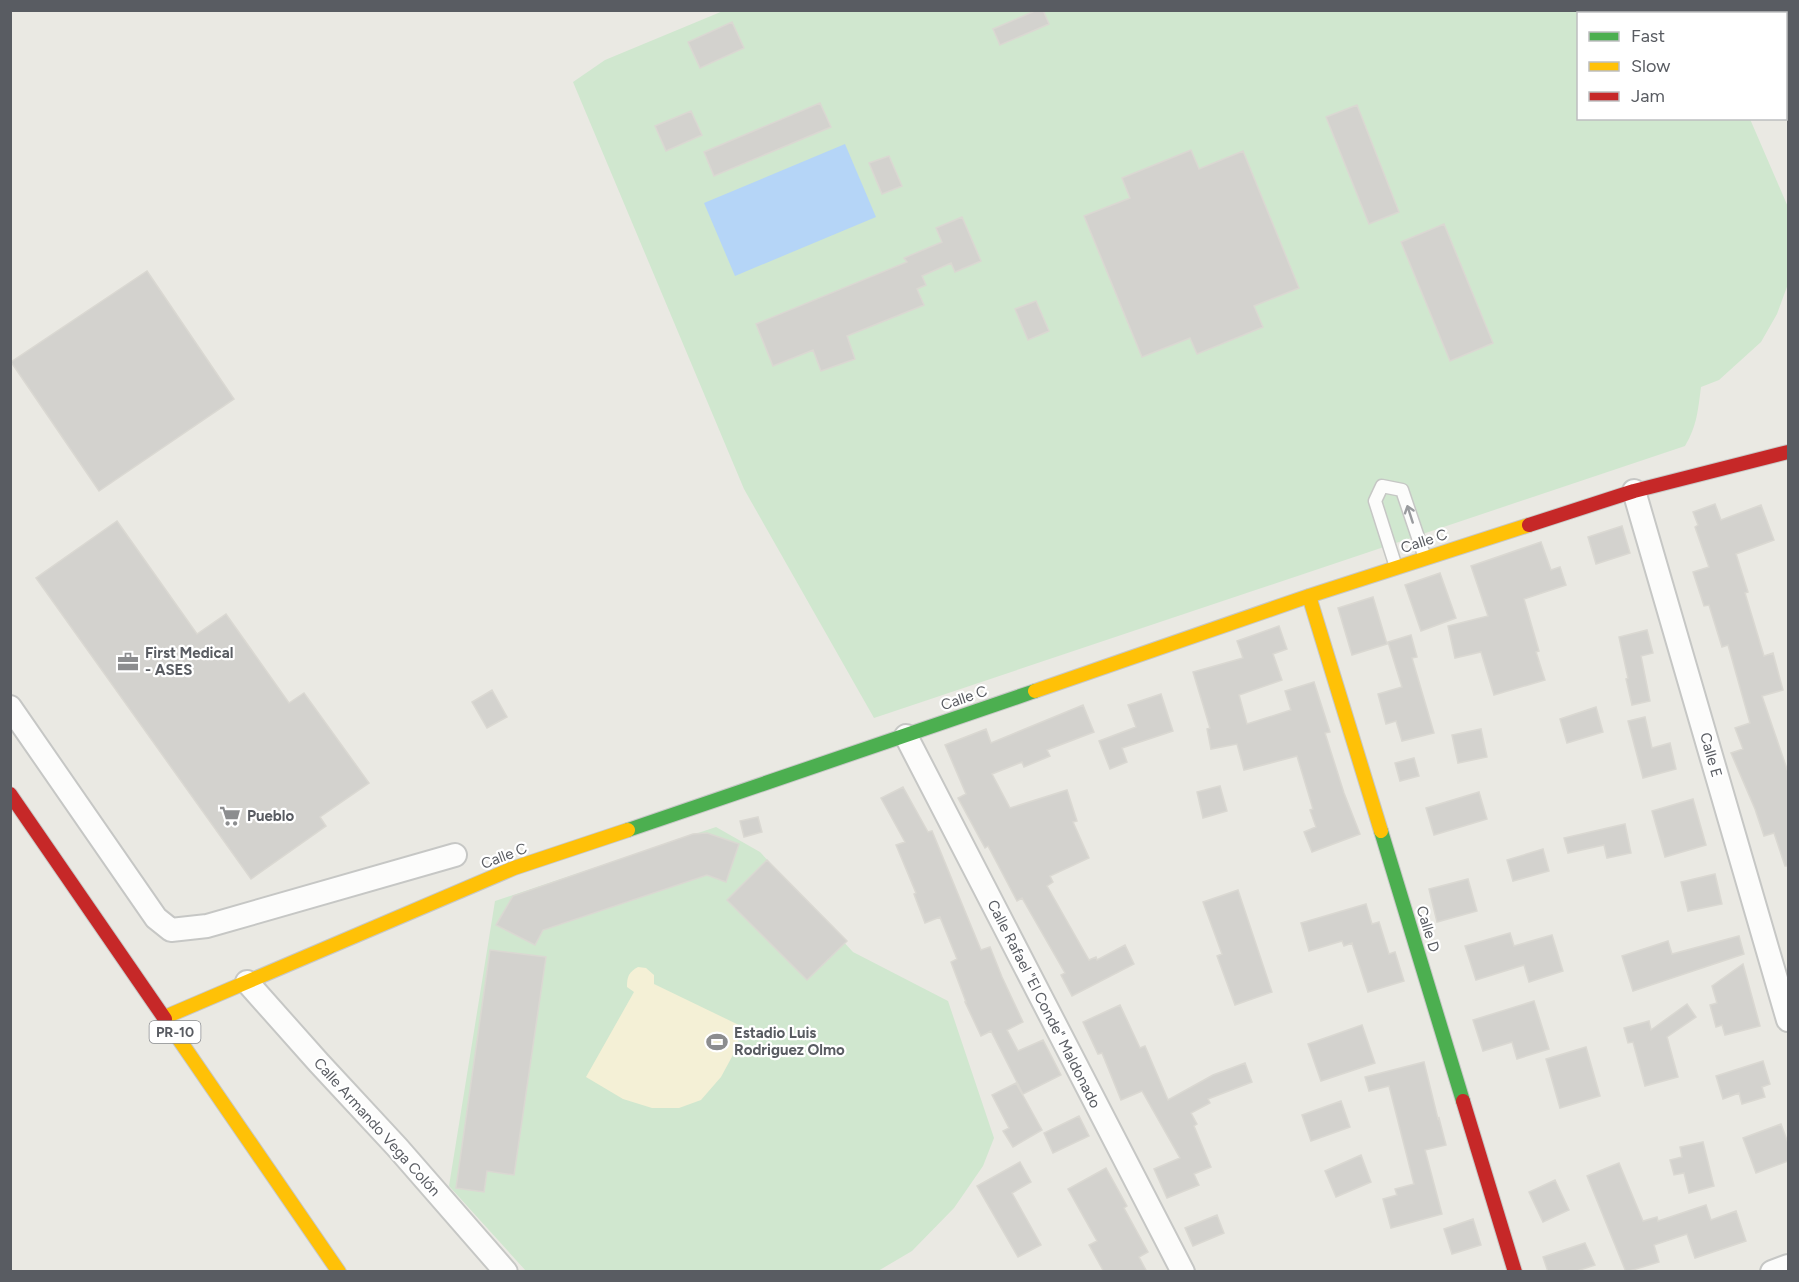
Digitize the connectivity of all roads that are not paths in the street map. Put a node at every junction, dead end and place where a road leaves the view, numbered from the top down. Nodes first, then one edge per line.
1 (1788, 452) edge
2 (1634, 491) junction
3 (1425, 558) junction
4 (1397, 568) junction
5 (1309, 596) junction
6 (10, 707) edge
7 (906, 736) junction
8 (10, 794) edge
9 (455, 855) dead end
10 (247, 982) junction
11 (165, 1017) junction
12 (1788, 1020) edge
13 (1788, 1266) edge
14 (339, 1272) edge
15 (506, 1272) edge
16 (1183, 1272) edge
17 (1515, 1272) edge
18 (1772, 1272) edge

1 - 2 street, Calle C
2 - 3 street, Calle C
2 - 12 street, Calle E
3 - 4 street, Calle C
3 -> 4 lane
4 - 5 street, Calle C
5 - 7 street, Calle C
5 - 17 street, Calle D
6 - 9 street
7 - 10 street, Calle C
7 - 16 street, Calle Rafael "El Conde" Maldonado
8 - 11 street, PR-10
10 - 11 street, Calle C
10 - 15 street, Calle Armando Vega Colón
11 - 14 street, PR-10
13 - 18 street

